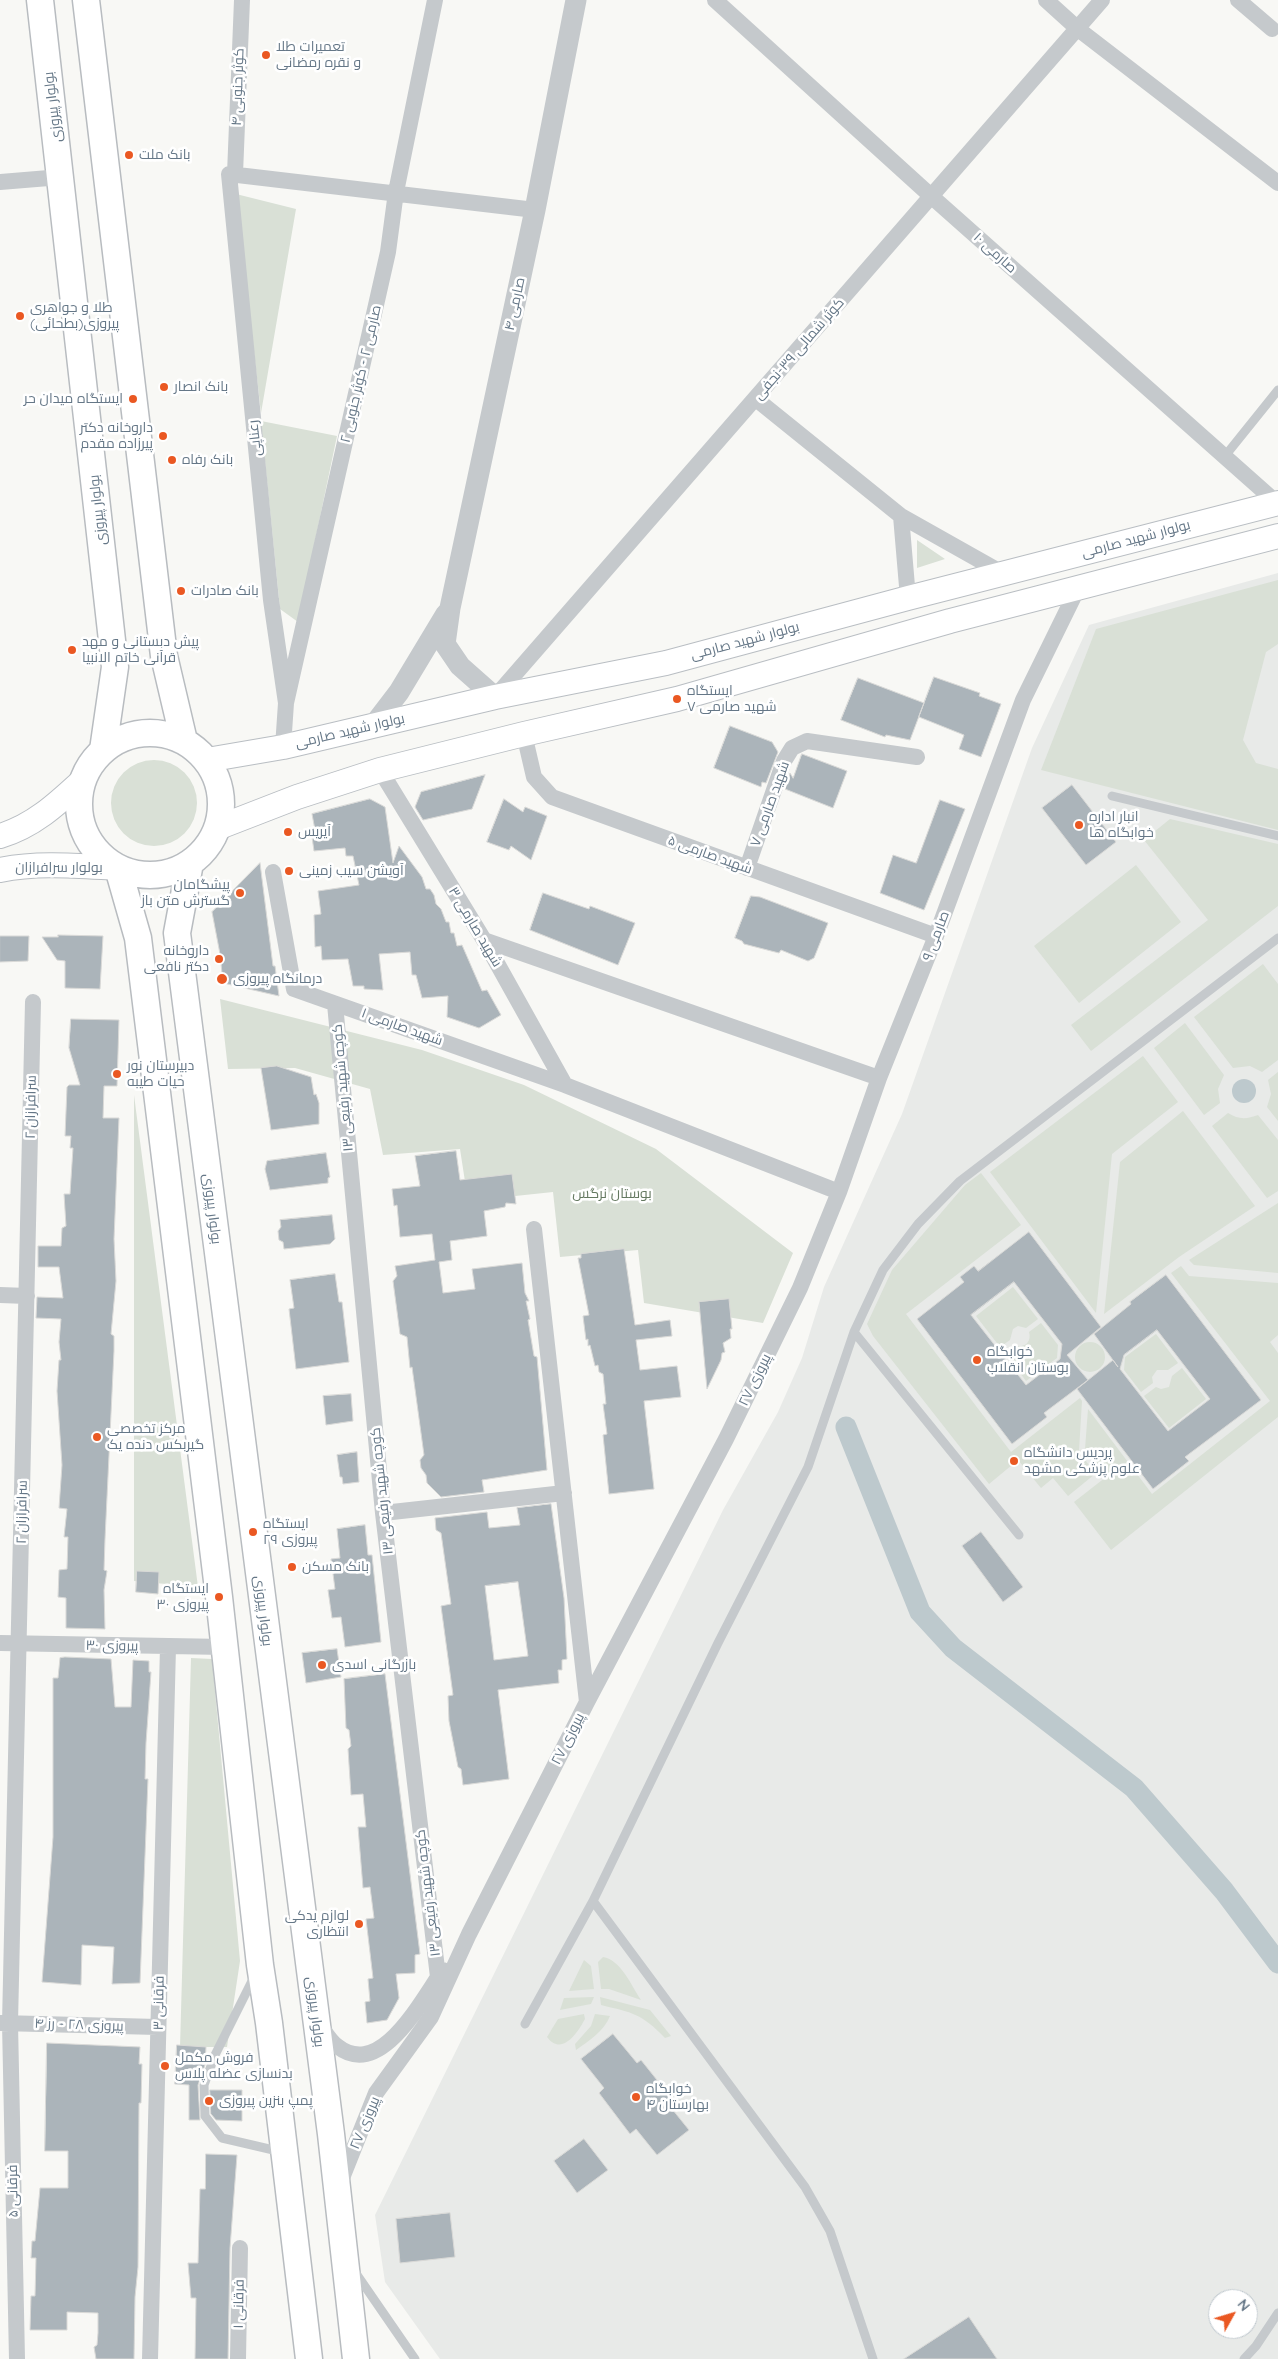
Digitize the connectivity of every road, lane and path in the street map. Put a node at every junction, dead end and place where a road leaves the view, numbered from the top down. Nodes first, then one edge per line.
1 (40, 0) edge
2 (86, 0) edge
3 (242, 0) edge
4 (435, 0) edge
5 (576, 0) edge
6 (715, 0) edge
7 (1046, 0) edge
8 (1102, 0) edge
9 (1238, 0) edge
10 (1078, 29) junction
11 (1272, 29) dead end
12 (232, 174) junction
13 (61, 177) junction
14 (0, 182) edge
15 (1278, 183) edge
16 (396, 192) junction
17 (931, 196) junction
18 (534, 210) junction
19 (1278, 390) edge
20 (756, 399) junction
21 (1225, 456) junction
22 (1278, 503) edge
23 (901, 516) junction
24 (1278, 536) edge
25 (1004, 574) junction
26 (1078, 588) junction
27 (908, 598) junction
28 (450, 608) junction
29 (495, 698) junction
30 (286, 703) junction
31 (372, 726) junction
32 (524, 734) junction
33 (184, 741) junction
34 (283, 747) junction
35 (102, 750) junction
36 (917, 757) dead end
37 (206, 760) junction
38 (380, 770) junction
39 (82, 780) junction
40 (1112, 796) dead end
41 (218, 828) junction
42 (0, 836) edge
43 (1278, 836) edge
44 (190, 863) junction
45 (118, 868) junction
46 (747, 868) junction
47 (0, 870) edge
48 (273, 872) dead end
49 (936, 936) junction
50 (1278, 938) edge
51 (484, 940) junction
52 (33, 1002) dead end
53 (335, 1004) junction
54 (879, 1078) junction
55 (565, 1085) junction
56 (839, 1192) junction
57 (534, 1230) dead end
58 (800, 1288) joint
59 (0, 1295) edge
60 (27, 1296) junction
61 (854, 1332) junction
62 (564, 1493) junction
63 (383, 1513) junction
64 (1018, 1535) dead end
65 (0, 1643) edge
66 (18, 1643) junction
67 (168, 1647) junction
68 (225, 1647) junction
69 (587, 1702) junction
70 (593, 1901) junction
71 (469, 1934) junction
72 (260, 1965) junction
73 (438, 1977) junction
74 (316, 2020) junction
75 (5, 2023) edge
76 (525, 2024) dead end
77 (158, 2027) junction
78 (285, 2153) junction
79 (337, 2190) junction
80 (240, 2248) dead end
81 (343, 2254) junction
82 (1278, 2312) edge
83 (17, 2359) edge
84 (150, 2359) edge
85 (238, 2359) edge
86 (310, 2359) edge
87 (356, 2359) edge
88 (416, 2359) edge
89 (873, 2359) edge
90 (1244, 2359) edge

1 - 13 main road, بولوار پیروزی
2 - 33 main road
3 - 12 street, کوثر جنوبی ۴
4 - 16 street, صارمی ۲ - کوثر جنوبی ۲
5 - 18 street, صارمی ۴
6 - 17 street, صارمی ۱۰
7 - 10 street
8 - 10 street, کوثر شمالی ۳۹-نجفی
9 - 11 street
10 - 15 street
10 - 17 street, کوثر شمالی ۳۹-نجفی
12 - 16 street
12 - 30 street, رعناپی
13 - 14 street
13 - 35 main road, بولوار پیروزی
16 - 18 street
16 - 30 street, صارمی ۲ - کوثر جنوبی ۲
17 - 20 street, کوثر شمالی ۳۹-نجفی
17 - 21 street, صارمی ۱۰
18 - 28 street, صارمی ۴
19 - 21 lane
20 - 23 street
20 - 29 street, کوثر شمالی ۳۹-نجفی
21 - 22 street, صارمی ۱۰
22 - 25 main road, بولوار شهید صارمی
23 - 25 street
23 - 27 street
24 - 26 main road
25 - 27 main road, بولوار شهید صارمی
26 - 32 main road
26 - 49 street, صارمی ۹
27 - 29 main road, بولوار شهید صارمی
28 - 29 street, صارمی ۴
28 - 31 street
29 - 31 main road, بولوار شهید صارمی
30 - 34 street, صارمی ۲ - کوثر جنوبی ۲
31 - 34 main road, بولوار شهید صارمی
32 - 38 main road
32 - 46 street, شهید صارمی ۵
33 - 35 main road
33 - 37 main road
34 - 37 main road, بولوار شهید صارمی
35 - 39 main road
36 - 46 street, شهید صارمی ۷
37 - 41 main road
38 - 41 main road
38 - 51 street, شهید صارمی ۳
39 - 42 main road
39 - 45 main road
40 - 43 lane
41 - 44 main road
44 - 45 main road
44 - 74 main road, بولوار پیروزی
45 - 47 main road, بولوار سرافرازان
45 - 68 main road
46 - 49 street, شهید صارمی ۵
48 - 53 street, شهید صارمی ۱
49 - 54 street, صارمی ۹
50 - 61 lane
51 - 54 street
51 - 55 street, شهید صارمی ۳
52 - 60 street, سرافرازان ۲
53 - 55 street, شهید صارمی ۱
53 - 63 street, کوچه شهید رفیعی ۱۳
54 - 56 street, صارمی ۹
55 - 56 street, شهید صارمی ۱
56 - 58 street, صارمی ۹
57 - 62 street
58 - 69 street, پیروزی ۲۷
59 - 60 street
60 - 66 street, سرافرازان ۲
61 - 64 lane
61 - 70 lane
62 - 63 street
62 - 69 street
63 - 73 street, کوچه شهید رفیعی ۱۳
65 - 66 street, پیروزی ۳۰
66 - 67 street, پیروزی ۳۰
66 - 75 street, سرافرازان ۲
67 - 68 street, پیروزی ۳۰
67 - 77 street, فرقانی ۳
68 - 72 main road
69 - 71 street, پیروزی ۲۷
70 - 76 lane
70 - 89 lane
71 - 73 street
71 - 79 street, پیروزی ۲۷
72 - 78 main road
72 - 78 lane
73 - 74 street
74 - 79 main road, بولوار پیروزی
75 - 77 street, پیروزی ۲۸ - رز ۴
75 - 83 street, فرقانی ۵
77 - 84 street, فرقانی ۳
78 - 86 main road
79 - 81 main road, بولوار پیروزی
80 - 85 street, فرقانی ۱
81 - 87 main road, بولوار پیروزی
81 - 88 lane
82 - 90 lane

